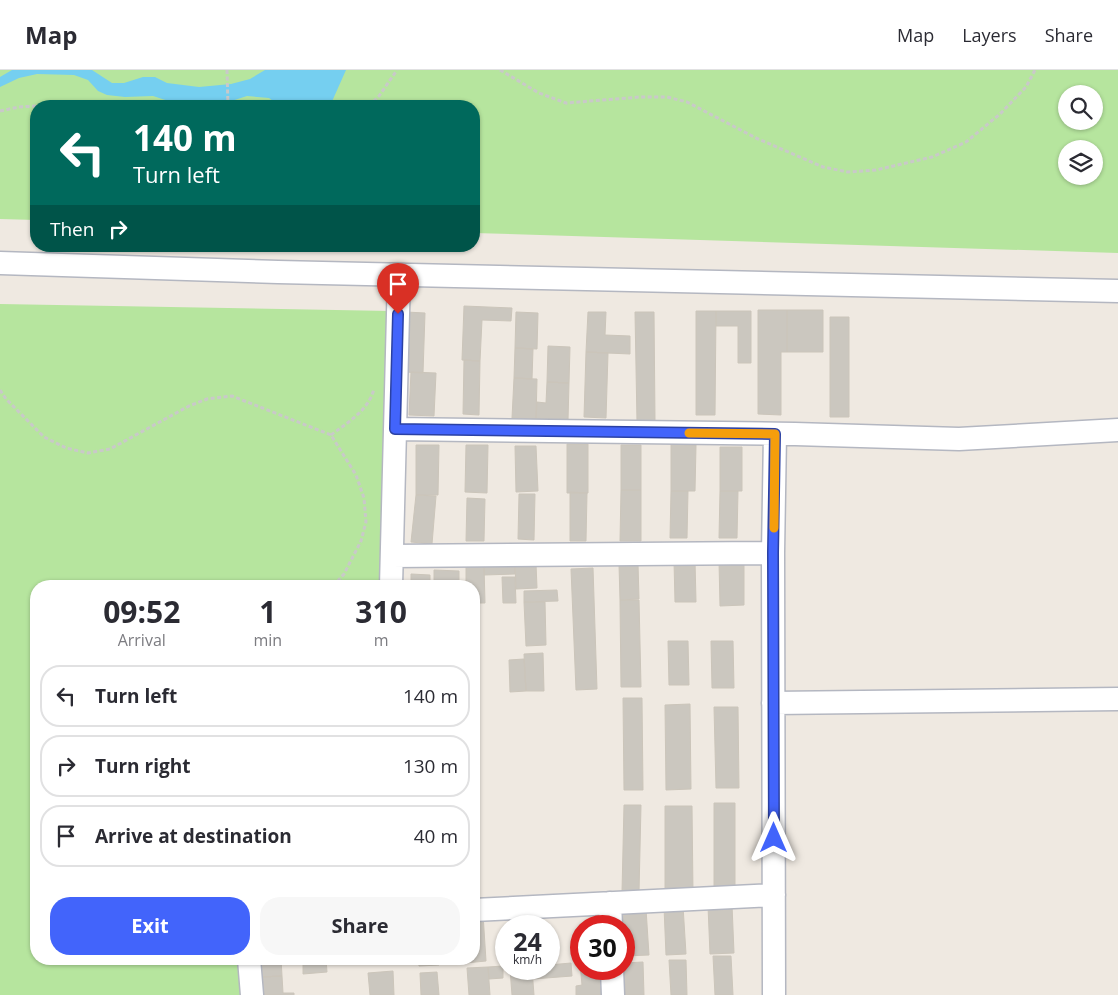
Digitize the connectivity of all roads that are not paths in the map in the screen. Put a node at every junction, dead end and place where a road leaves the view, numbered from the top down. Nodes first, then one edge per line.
1 (0, 263) edge
2 (398, 275) junction
3 (1118, 291) edge
4 (395, 429) junction
5 (1118, 430) edge
6 (775, 434) junction
7 (773, 553) junction
8 (392, 556) junction
9 (391, 580) edge
10 (1118, 699) edge
11 (773, 703) junction
12 (774, 895) junction
13 (610, 903) junction
14 (480, 910) edge
15 (611, 915) edge
16 (250, 965) edge
17 (613, 980) edge
18 (252, 995) edge
19 (614, 995) edge
20 (774, 995) edge

1 - 2 street
2 - 3 street
2 - 4 street
4 - 6 street
4 - 8 street
5 - 6 street
6 - 7 street
7 - 8 street
7 - 11 street
8 - 9 street
10 - 11 street
11 - 12 street
12 - 13 street
12 - 20 street
13 - 14 street
13 - 15 street
16 - 18 street
17 - 19 street

